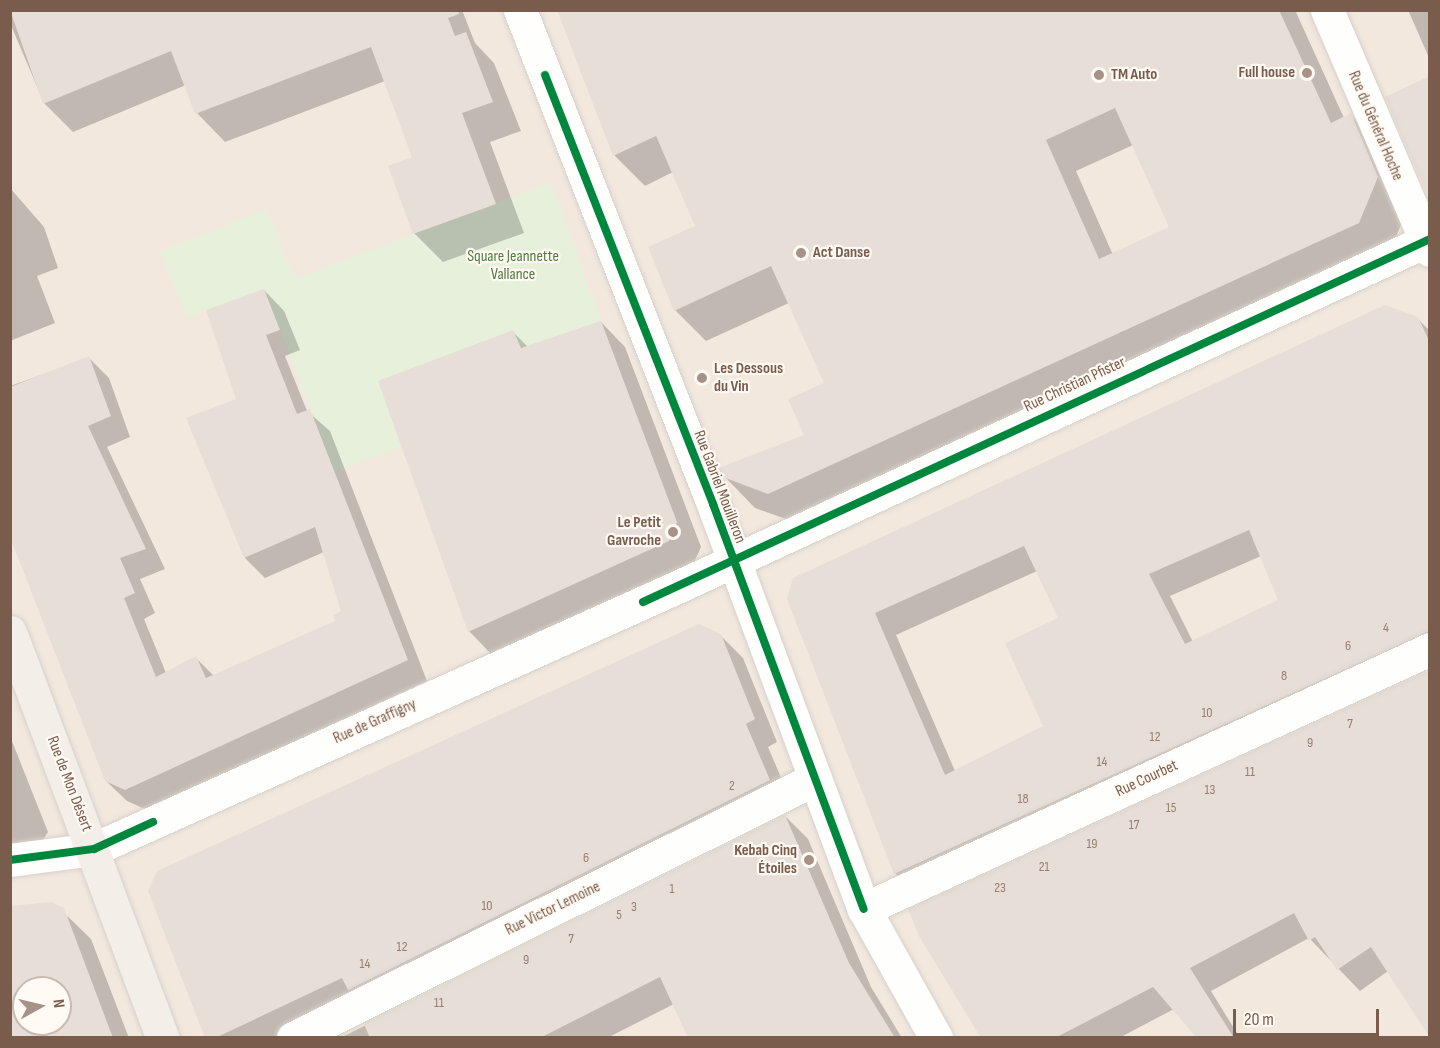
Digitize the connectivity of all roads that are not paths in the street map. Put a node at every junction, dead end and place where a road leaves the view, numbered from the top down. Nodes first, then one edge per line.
1 (520, 10) edge
2 (1327, 10) edge
3 (1428, 243) edge
4 (732, 560) junction
5 (10, 632) edge
6 (1430, 650) edge
7 (813, 780) junction
8 (94, 849) junction
9 (10, 860) edge
10 (864, 909) junction
11 (163, 1038) edge
12 (293, 1038) edge
13 (936, 1038) edge

1 - 4 street, Rue Gabriel Mouilleron
2 - 3 street, Rue du Général Hoche
3 - 4 street, Rue Christian Pfister
4 - 7 street, Rue Gabriel Mouilleron
4 - 8 street, Rue de Graffigny
5 - 8 main road, Rue de Mon Désert
6 - 10 street, Rue Courbet
7 - 10 street, Rue Gabriel Mouilleron
7 - 12 street, Rue Victor Lemoine
8 - 9 street, Rue de Graffigny
8 - 11 main road, Rue de Mon Désert
10 - 13 street, Rue Gabriel Mouilleron

